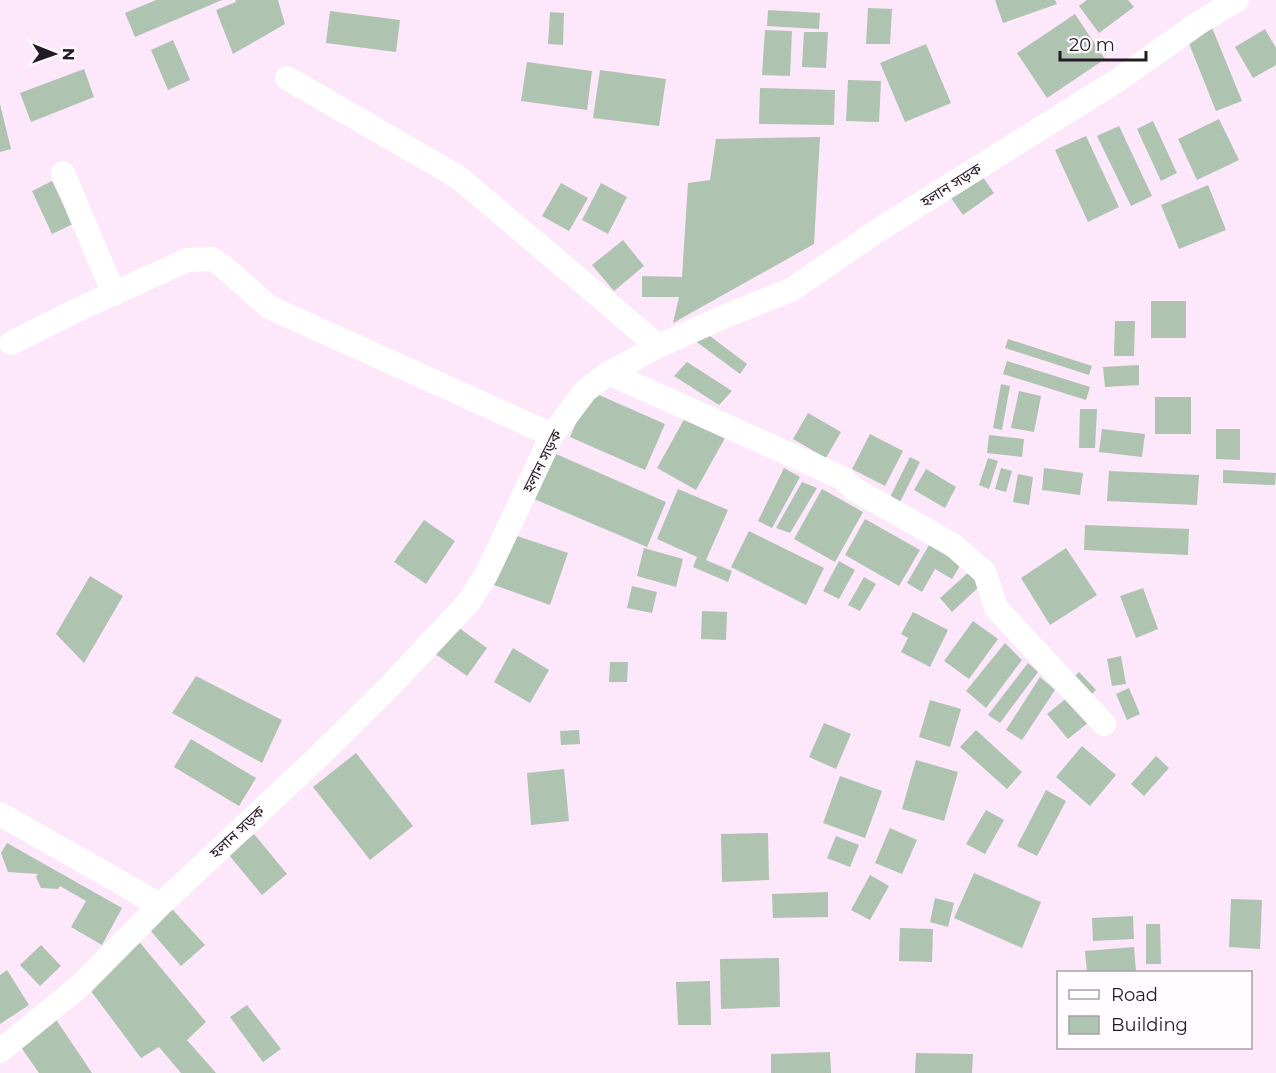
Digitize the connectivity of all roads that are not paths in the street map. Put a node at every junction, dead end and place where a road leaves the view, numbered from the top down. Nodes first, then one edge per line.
1 (1238, 0) edge
2 (287, 78) dead end
3 (63, 172) dead end
4 (114, 294) junction
5 (12, 343) dead end
6 (658, 346) junction
7 (609, 373) junction
8 (552, 435) junction
9 (1104, 724) dead end
10 (0, 814) edge
11 (159, 905) junction
12 (0, 1052) edge

1 - 6 street, হলান সড়ক
2 - 6 street
3 - 4 street
4 - 5 street
4 - 8 street
6 - 7 street, হলান সড়ক
7 - 8 street, হলান সড়ক
7 - 9 street
8 - 11 street, হলান সড়ক
10 - 11 street
11 - 12 street, হলান সড়ক

